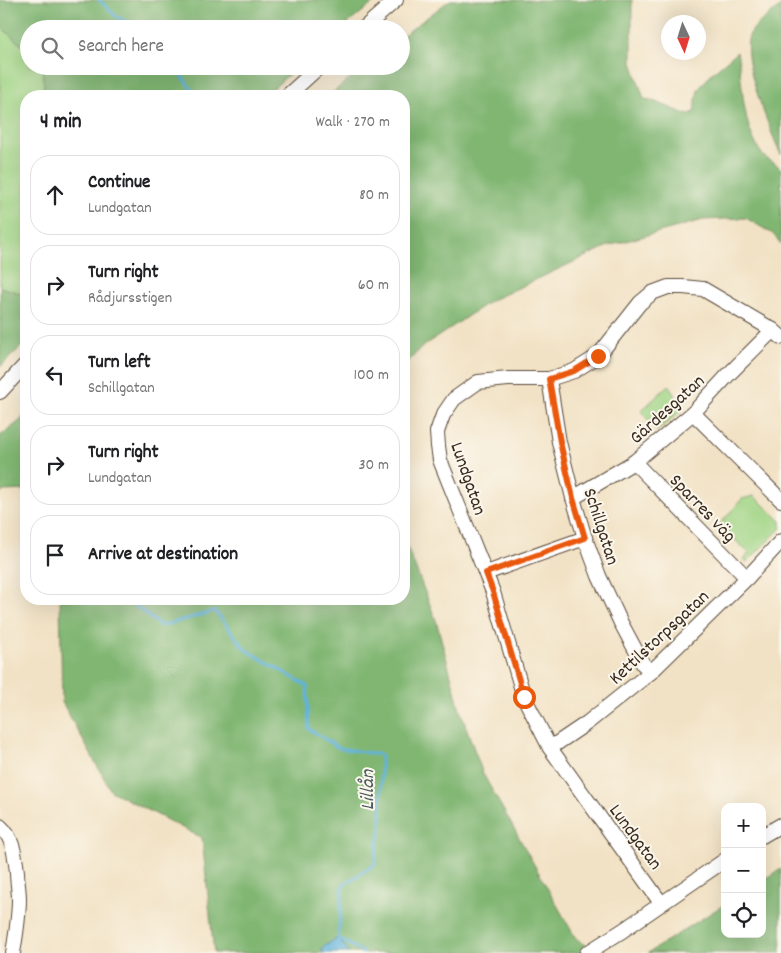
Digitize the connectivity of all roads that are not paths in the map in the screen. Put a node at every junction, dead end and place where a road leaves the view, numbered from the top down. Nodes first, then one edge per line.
1 (396, 0) edge
2 (373, 20) edge
3 (310, 75) edge
4 (294, 90) edge
5 (777, 334) edge
6 (20, 370) edge
7 (549, 379) junction
8 (0, 392) edge
9 (693, 413) junction
10 (634, 462) junction
11 (573, 498) junction
12 (781, 500) edge
13 (585, 538) junction
14 (781, 541) edge
15 (486, 573) junction
16 (747, 578) junction
17 (651, 672) junction
18 (550, 748) junction
19 (781, 825) edge
20 (3, 828) edge
21 (766, 834) edge
22 (721, 863) edge
23 (662, 904) junction
24 (13, 953) edge
25 (587, 953) edge

1 - 2 street
3 - 4 street
5 - 7 street, Lundgatan
5 - 9 street, Gärdesgatan
6 - 8 street
7 - 11 street, Schillgatan
7 - 15 street, Lundgatan
9 - 10 street, Gärdesgatan
9 - 12 street
10 - 11 street, Gärdesgatan
10 - 16 street, Sparres väg
11 - 13 street, Schillgatan
13 - 15 street
13 - 17 street, Schillgatan
14 - 16 street, Kettilstorpsgatan
15 - 18 street, Lundgatan
16 - 17 street, Kettilstorpsgatan
17 - 18 street, Kettilstorpsgatan
18 - 23 street, Lundgatan
19 - 21 street
20 - 24 street
22 - 23 street
23 - 25 street

